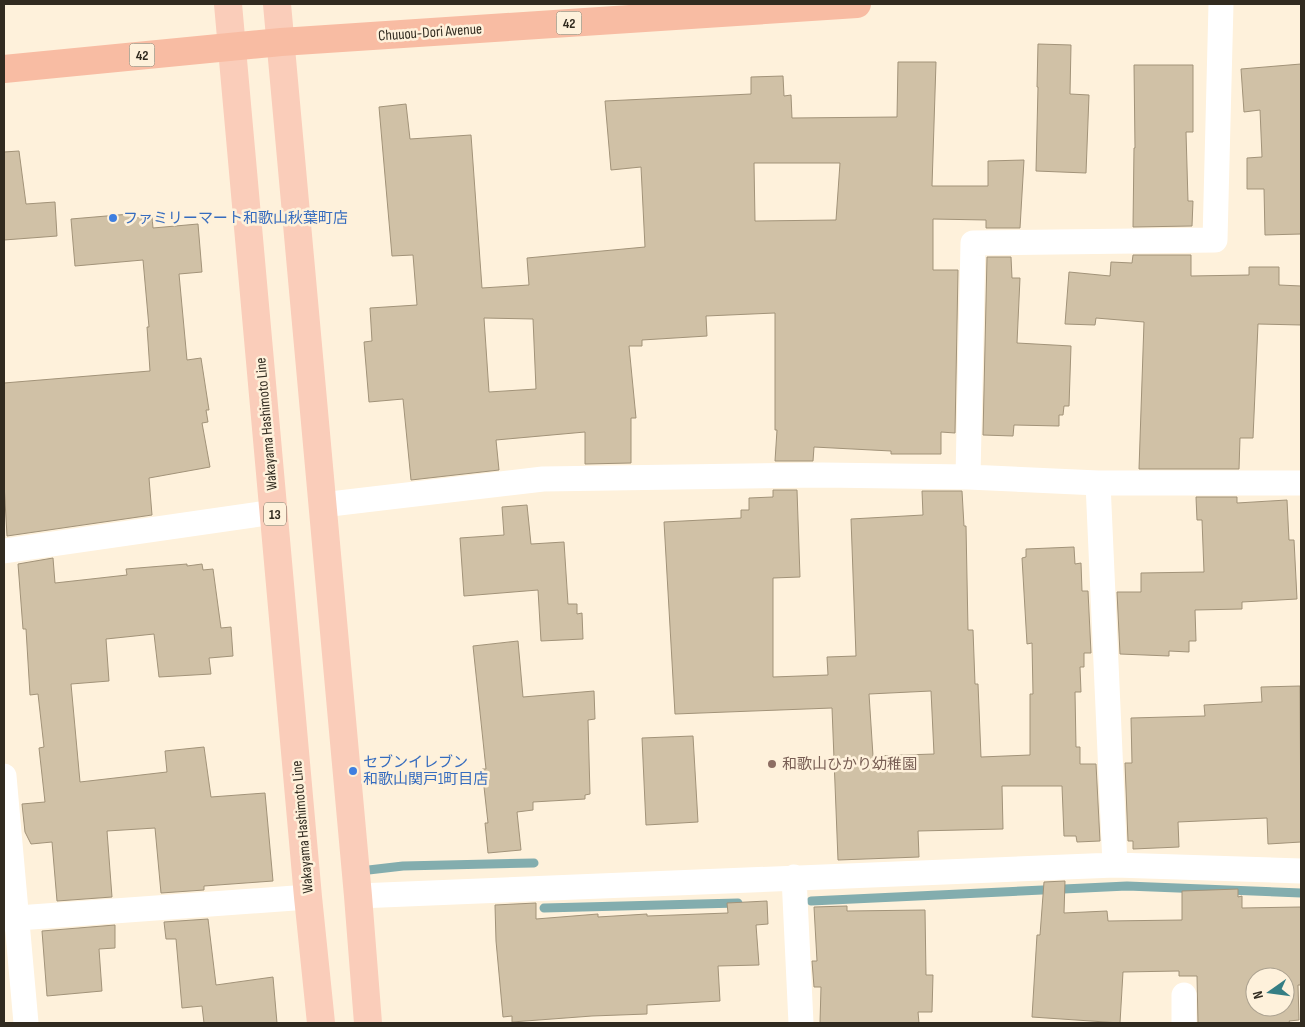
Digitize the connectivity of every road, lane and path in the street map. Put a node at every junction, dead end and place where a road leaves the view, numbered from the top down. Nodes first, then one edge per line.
1 (228, 4) edge
2 (277, 4) edge
3 (857, 4) edge
4 (1221, 4) edge
5 (281, 42) junction
6 (232, 46) junction
7 (4, 69) edge
8 (968, 477) junction
9 (1098, 483) junction
10 (1301, 484) edge
11 (322, 505) junction
12 (274, 512) junction
13 (4, 551) edge
14 (4, 776) edge
15 (1116, 866) junction
16 (1301, 871) edge
17 (794, 878) junction
18 (358, 896) junction
19 (308, 897) junction
20 (10, 918) edge
21 (1184, 995) dead end
22 (26, 1023) edge
23 (321, 1023) edge
24 (368, 1023) edge
25 (801, 1023) edge
26 (1184, 1023) edge

1 - 6 main road, Wakayama Hashimoto Line / 13
2 - 5 main road
3 - 5 highway, Chuuou-Dori Avenue / 42
4 - 8 street
5 - 6 highway, Chuuou-Dori Avenue / 42
5 - 11 main road
6 - 7 highway, Chuuou-Dori Avenue / 42
6 - 12 main road, Wakayama Hashimoto Line / 13
8 - 9 street
8 - 11 street
9 - 10 street
9 - 15 street
11 - 18 main road
12 - 13 street
12 - 19 main road, Wakayama Hashimoto Line / 13
14 - 20 street
15 - 16 street
15 - 17 street
17 - 18 street
17 - 25 street
18 - 24 main road
19 - 20 street
19 - 23 main road, Wakayama Hashimoto Line / 13
20 - 22 street
21 - 26 street

